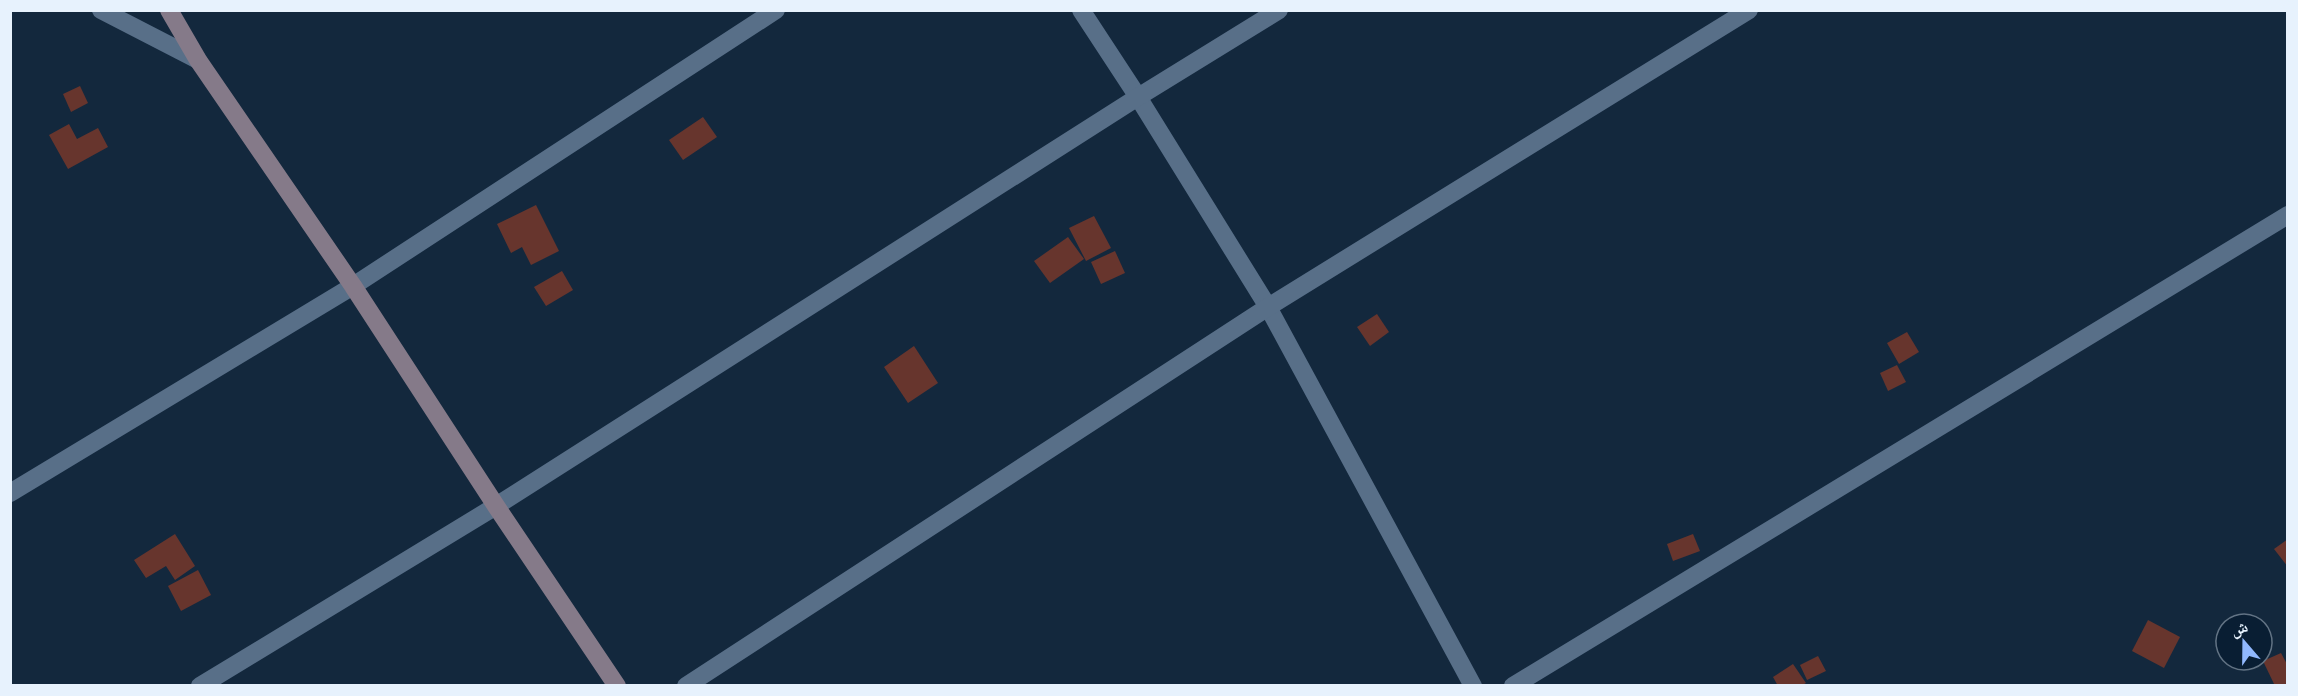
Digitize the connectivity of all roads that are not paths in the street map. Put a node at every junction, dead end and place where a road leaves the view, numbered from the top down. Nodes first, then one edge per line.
1 (101, 10) edge
2 (169, 10) edge
3 (776, 10) edge
4 (1082, 10) edge
5 (1279, 10) edge
6 (1749, 10) edge
7 (198, 60) junction
8 (1138, 97) junction
9 (2288, 216) edge
10 (352, 286) junction
11 (1268, 307) junction
12 (10, 493) edge
13 (496, 506) junction
14 (200, 686) edge
15 (617, 686) edge
16 (686, 686) edge
17 (1473, 686) edge
18 (1513, 686) edge

1 - 7 street
2 - 7 street
3 - 10 street
4 - 8 street
5 - 8 street
6 - 11 street
7 - 10 street
8 - 11 street
8 - 13 street
9 - 18 street
10 - 12 street
10 - 13 street
11 - 16 street
11 - 17 street
13 - 14 street
13 - 15 street

